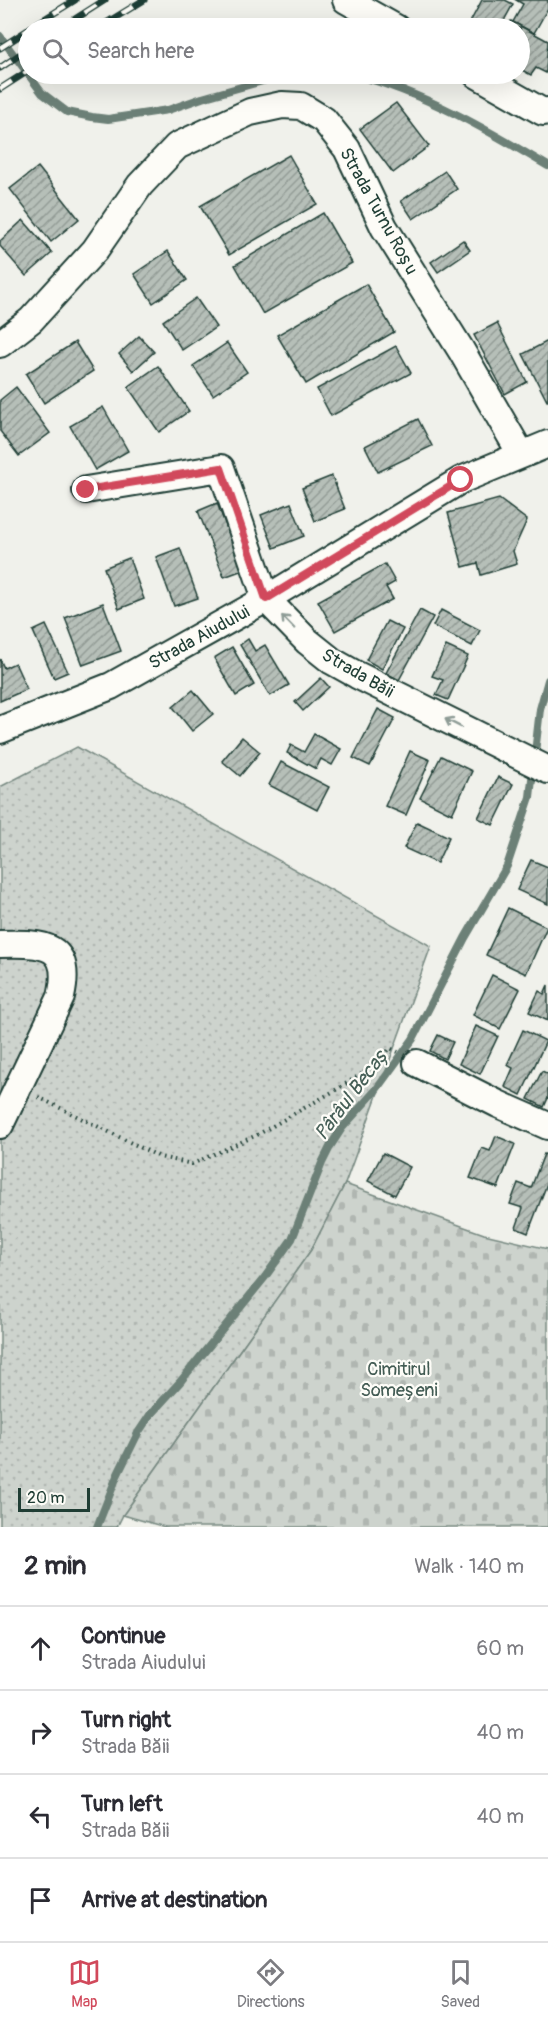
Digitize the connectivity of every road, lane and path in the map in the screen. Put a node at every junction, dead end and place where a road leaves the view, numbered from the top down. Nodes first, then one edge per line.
1 (346, 0) edge
2 (378, 18) edge
3 (494, 84) edge
4 (548, 111) edge
5 (0, 345) edge
6 (548, 444) edge
7 (521, 454) junction
8 (86, 490) dead end
9 (266, 599) junction
10 (0, 730) edge
11 (548, 770) edge
12 (0, 944) edge
13 (390, 1048) dead end
14 (417, 1063) dead end
15 (19, 1087) junction
16 (0, 1125) edge
17 (548, 1126) edge

1 - 2 street
3 - 4 street
5 - 7 street, Strada Turnu Roșu
6 - 7 street, Strada Aiudului
7 - 9 street, Strada Aiudului
8 - 9 street, Strada Băii
9 - 10 street, Strada Aiudului
11 -> 9 street, Strada Băii
12 - 15 street
13 - 15 path
14 - 17 street
15 - 16 street

